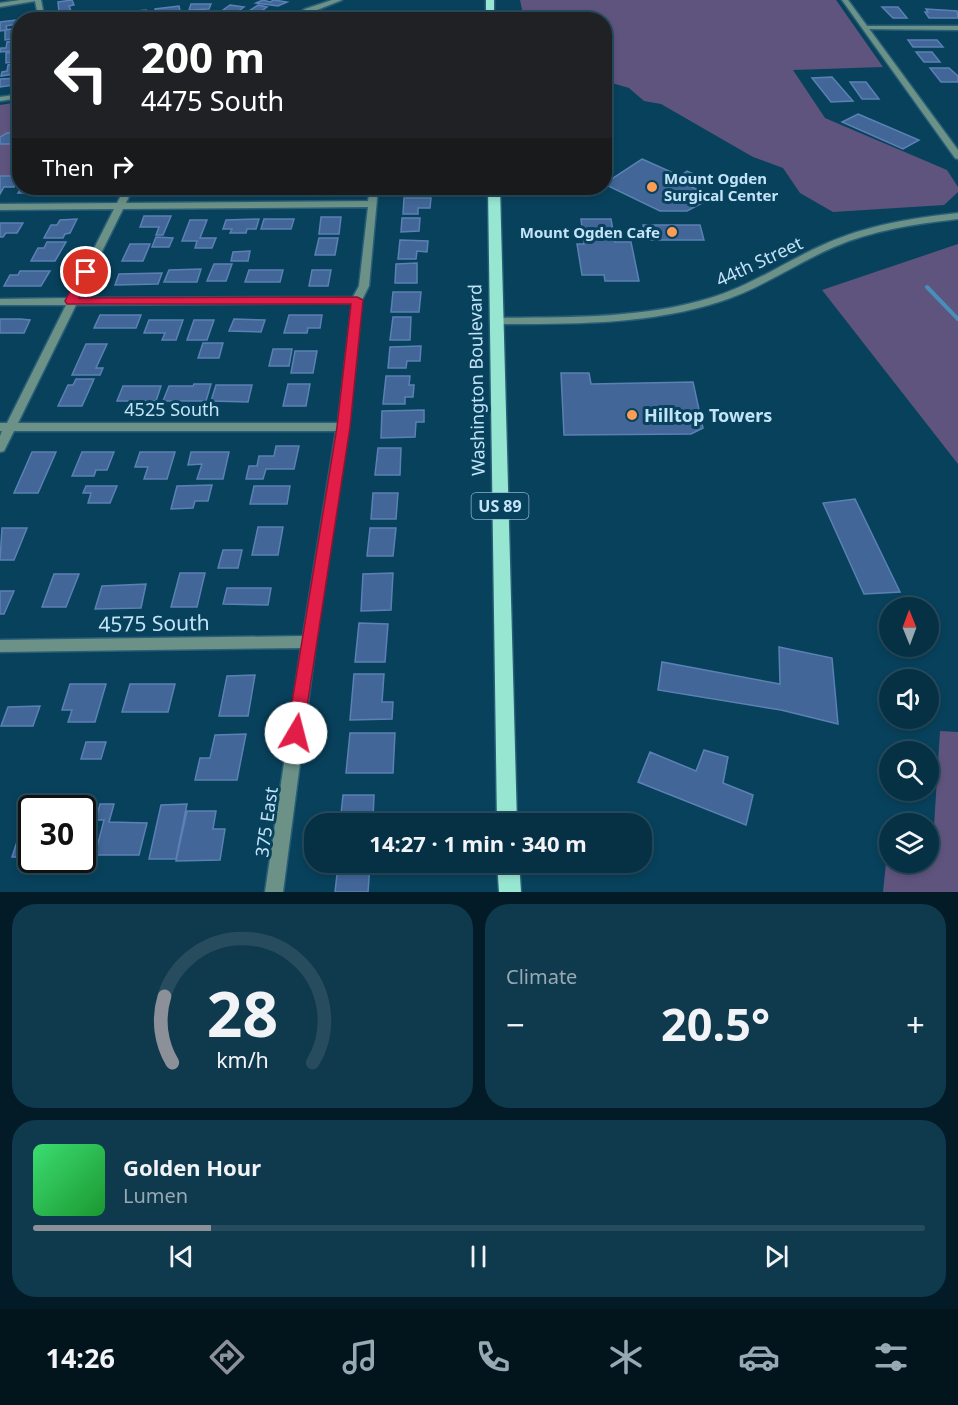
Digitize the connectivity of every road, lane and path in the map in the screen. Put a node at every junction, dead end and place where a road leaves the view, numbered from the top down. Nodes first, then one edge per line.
1 (32, 0) edge
2 (339, 0) edge
3 (845, 0) edge
4 (0, 5) edge
5 (303, 12) edge
6 (866, 28) junction
7 (958, 28) edge
8 (958, 156) edge
9 (126, 195) edge
10 (373, 195) edge
11 (494, 195) edge
12 (371, 204) junction
13 (120, 206) junction
14 (0, 207) edge
15 (958, 216) edge
16 (357, 300) junction
17 (71, 301) junction
18 (0, 302) edge
19 (497, 321) junction
20 (5, 427) edge
21 (343, 427) junction
22 (0, 448) edge
23 (309, 642) junction
24 (0, 645) edge
25 (507, 813) edge
26 (509, 873) edge
27 (274, 892) edge
28 (510, 892) edge

1 - 4 street
2 - 5 street
3 - 6 street
6 - 7 street
6 - 8 street
9 - 13 street
10 - 12 street, 375 East
11 - 19 main road, Washington Boulevard / US 89
12 - 13 street
12 - 16 street, 375 East
13 - 14 street
13 - 17 street
15 - 19 street, 44th Street
16 - 17 street
16 - 21 street, 375 East
17 - 18 street
17 - 20 street
19 - 25 main road, Washington Boulevard / US 89
20 - 21 street, 4525 South
20 - 22 street
21 - 23 street, 375 East
23 - 24 street, 4575 South
23 - 27 street, 375 East
26 - 28 main road

